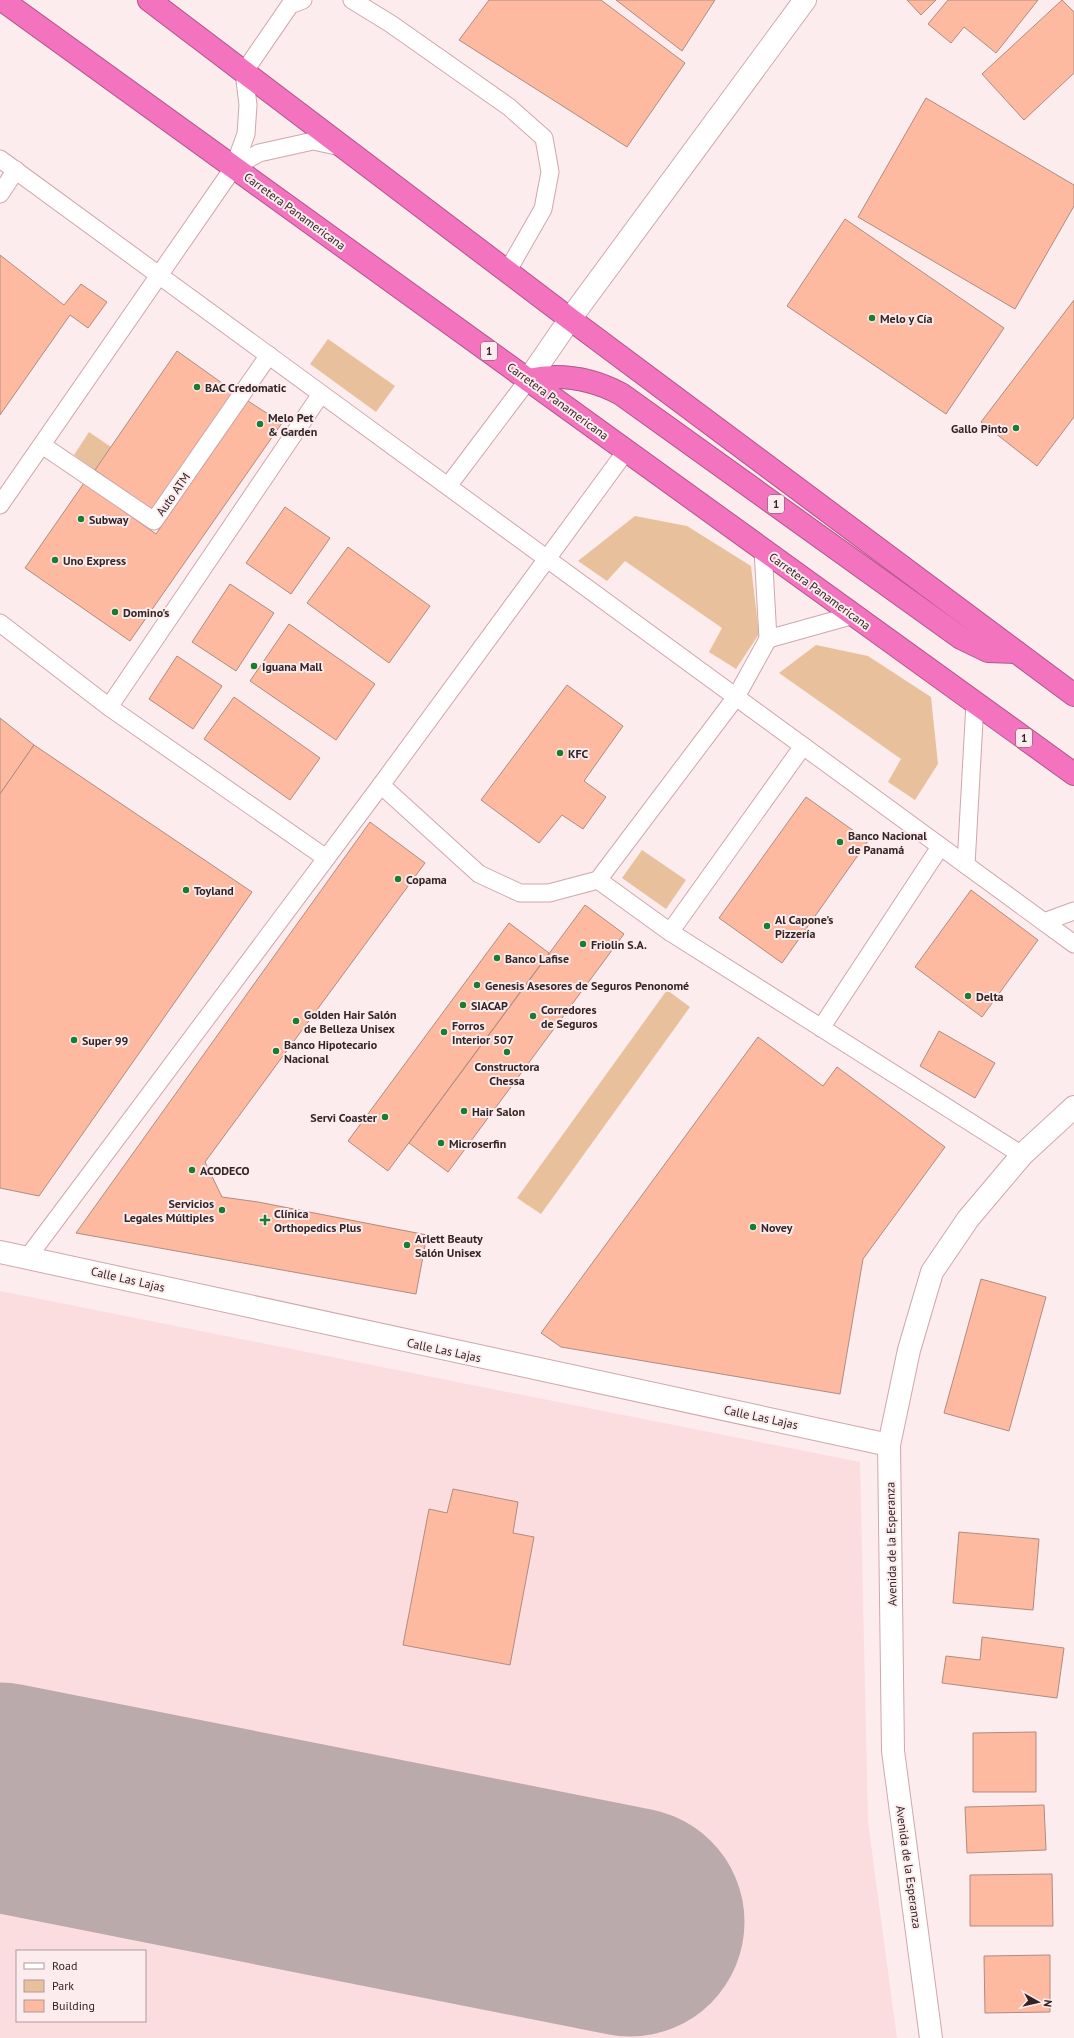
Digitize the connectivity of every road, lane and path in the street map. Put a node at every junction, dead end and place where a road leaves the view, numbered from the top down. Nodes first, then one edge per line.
1 (2, 0) edge
2 (149, 0) edge
3 (303, 0) edge
4 (352, 0) edge
5 (805, 0) edge
6 (244, 72) junction
7 (343, 147) junction
8 (0, 159) edge
9 (234, 167) junction
10 (16, 170) junction
11 (0, 194) edge
12 (507, 272) junction
13 (160, 276) junction
14 (570, 319) junction
15 (269, 355) junction
16 (528, 380) junction
17 (321, 394) junction
18 (42, 445) junction
19 (626, 451) junction
20 (448, 486) junction
21 (0, 505) edge
22 (763, 550) junction
23 (546, 559) junction
24 (854, 615) junction
25 (0, 623) edge
26 (768, 639) junction
27 (1016, 652) junction
28 (1074, 695) edge
29 (736, 697) junction
30 (975, 703) junction
31 (109, 707) junction
32 (803, 746) junction
33 (1074, 774) edge
34 (381, 786) junction
35 (940, 847) junction
36 (326, 858) junction
37 (966, 865) junction
38 (598, 880) junction
39 (1074, 911) edge
40 (1044, 922) junction
41 (670, 932) junction
42 (1074, 944) edge
43 (821, 1028) junction
44 (1074, 1107) edge
45 (1022, 1155) junction
46 (0, 1252) edge
47 (28, 1257) junction
48 (889, 1445) junction
49 (931, 2038) edge

1 - 9 highway, Carretera Panamericana / 1
2 - 6 highway, 1
3 - 6 lane
4 - 12 lane
5 - 14 street
6 - 7 highway, 1
6 - 9 lane
7 - 9 lane
7 - 12 highway, 1
8 - 10 lane
9 - 13 lane
9 - 16 highway, Carretera Panamericana / 1
10 - 11 lane
10 - 13 lane
12 - 14 highway, 1
13 - 15 lane
13 - 18 lane
14 - 16 street
14 - 27 highway, 1
15 - 17 lane
15 - 18 lane, Auto ATM
16 - 19 highway, Carretera Panamericana / 1
16 - 20 lane
16 - 27 highway, 1
17 - 20 lane
17 - 31 lane
18 - 21 lane
19 - 22 highway, Carretera Panamericana / 1
19 - 23 lane
20 - 23 lane
22 - 24 highway, Carretera Panamericana / 1
22 - 26 lane
23 - 29 lane
23 - 34 lane
24 - 26 lane
24 - 30 highway, Carretera Panamericana / 1
25 - 31 lane
26 - 29 lane
27 - 28 highway, 1
29 - 32 lane
29 - 38 lane
30 - 33 highway, Carretera Panamericana / 1
30 - 37 lane
31 - 36 lane
32 - 35 lane
32 - 41 lane
34 - 36 lane
34 - 38 lane
35 - 37 lane
35 - 43 lane
36 - 47 lane
37 - 40 lane
38 - 41 lane
39 - 40 lane
40 - 42 lane
41 - 43 lane
43 - 45 lane
44 - 45 street, Avenida de la Esperanza
45 - 48 street, Avenida de la Esperanza
46 - 47 street, Calle Las Lajas
47 - 48 street, Calle Las Lajas
48 - 49 street, Avenida de la Esperanza

